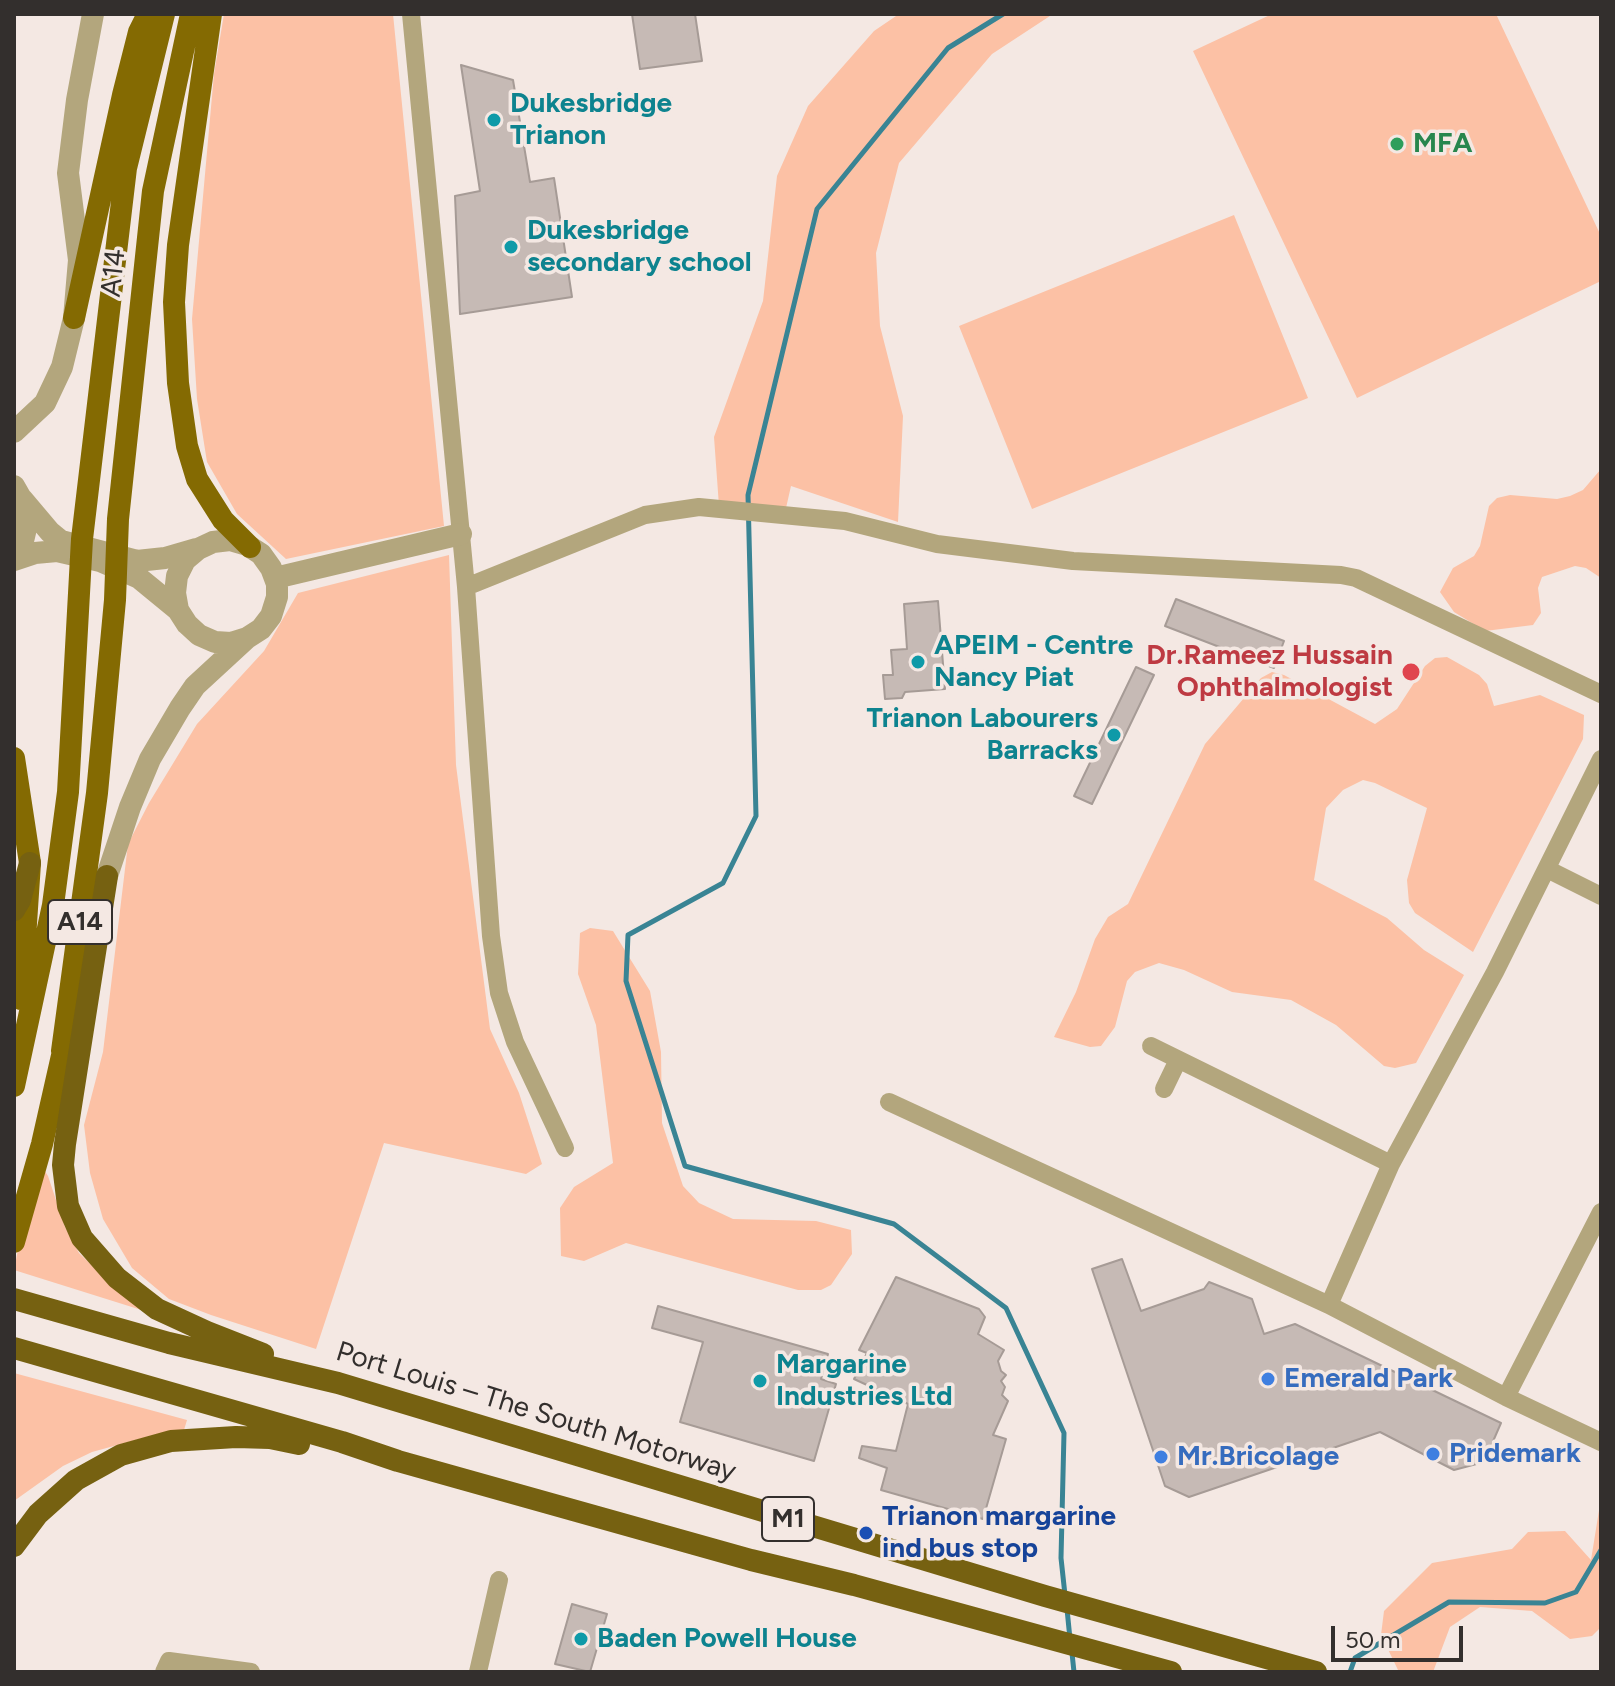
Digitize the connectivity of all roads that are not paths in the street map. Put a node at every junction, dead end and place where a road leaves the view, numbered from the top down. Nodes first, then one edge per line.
1 (93, 14) edge
2 (148, 14) edge
3 (164, 14) edge
4 (191, 14) edge
5 (211, 14) edge
6 (411, 14) edge
7 (74, 318) junction
8 (14, 432) edge
9 (18, 493) edge
10 (461, 534) junction
11 (250, 547) junction
12 (198, 549) junction
13 (14, 553) edge
14 (14, 560) edge
15 (275, 578) junction
16 (466, 587) junction
17 (178, 610) junction
18 (247, 638) junction
19 (1601, 694) edge
20 (14, 758) edge
21 (1601, 759) edge
22 (30, 863) junction
23 (1547, 869) junction
24 (107, 876) junction
25 (1601, 896) edge
26 (14, 910) edge
27 (31, 1010) junction
28 (14, 1035) edge
29 (1151, 1046) dead end
30 (62, 1051) junction
31 (1178, 1060) junction
32 (14, 1064) edge
33 (14, 1086) edge
34 (1164, 1089) dead end
35 (889, 1102) dead end
36 (565, 1148) dead end
37 (1391, 1164) junction
38 (1601, 1212) edge
39 (15, 1238) edge
40 (14, 1299) edge
41 (1329, 1305) junction
42 (14, 1351) edge
43 (338, 1383) junction
44 (1506, 1397) junction
45 (1601, 1442) edge
46 (398, 1461) junction
47 (14, 1546) edge
48 (499, 1580) dead end
49 (167, 1666) edge
50 (251, 1672) edge
51 (478, 1672) edge
52 (1171, 1672) edge
53 (1316, 1672) edge

1 - 7 street
2 - 7 main road
3 - 27 main road, A14 / A14
4 - 30 main road, A14 / A14
5 - 11 main road
6 - 10 street
7 - 8 street
9 - 12 street
9 - 13 street
10 - 15 street
10 - 16 street
11 - 12 street
11 - 15 street
12 - 17 street
14 - 17 street
15 - 18 street
16 - 19 street
16 - 36 street
17 - 18 street
18 - 24 street
20 - 22 main road
21 - 23 street
22 - 26 highway
22 - 28 main road
23 - 25 street
23 - 37 street
24 - 30 main road
24 - 43 highway
27 - 32 main road
27 - 33 main road, A14
29 - 31 street
30 - 39 main road, A14
31 - 34 street
31 - 37 street
35 - 41 street
37 - 41 street
38 - 44 street
40 - 43 highway, Port Louis – The South Motorway / M1
41 - 44 street
42 - 46 highway, M1
43 - 53 highway, Port Louis – The South Motorway / M1
44 - 45 street
46 - 47 highway
46 - 52 highway, M1
48 - 51 street
49 - 50 street

